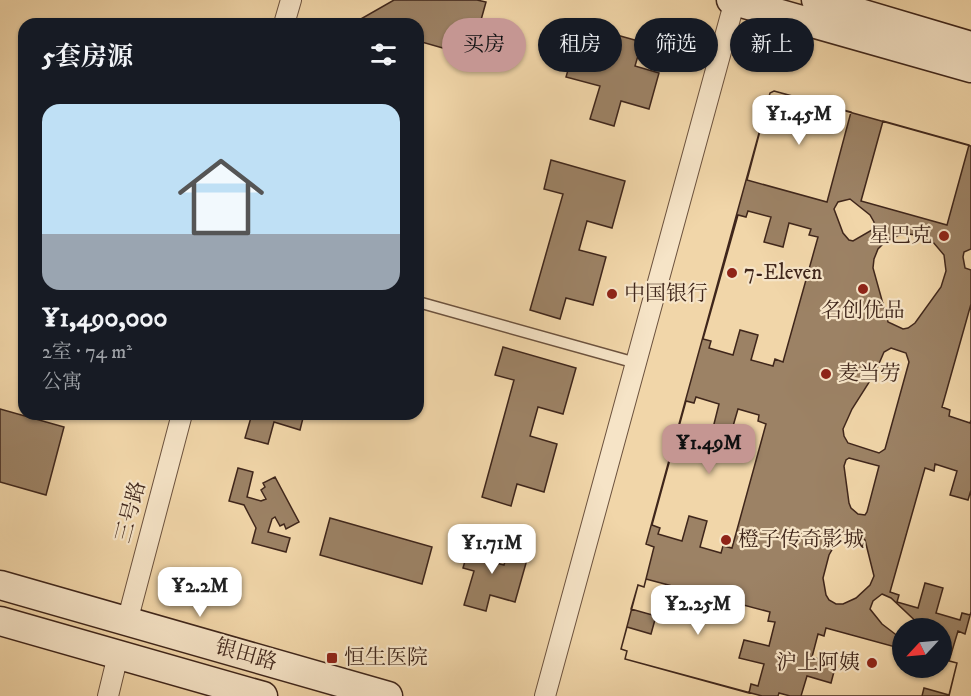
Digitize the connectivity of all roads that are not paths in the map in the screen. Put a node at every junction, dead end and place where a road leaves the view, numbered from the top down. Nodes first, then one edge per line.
1 (291, 0) edge
2 (733, 0) edge
3 (816, 0) edge
4 (286, 18) edge
5 (971, 46) edge
6 (971, 68) edge
7 (424, 304) edge
8 (636, 363) junction
9 (180, 420) edge
10 (0, 585) edge
11 (0, 621) edge
12 (127, 622) junction
13 (118, 655) junction
14 (108, 696) edge
15 (263, 696) edge
16 (388, 696) edge
17 (545, 696) edge

1 - 4 street
2 - 6 street
2 - 8 street
3 - 5 street
7 - 8 lane
8 - 17 street
9 - 12 street, 三号路
10 - 12 street, 银田路
11 - 13 street, 银田路
12 - 16 street, 银田路
13 - 14 street
13 - 15 street, 银田路

